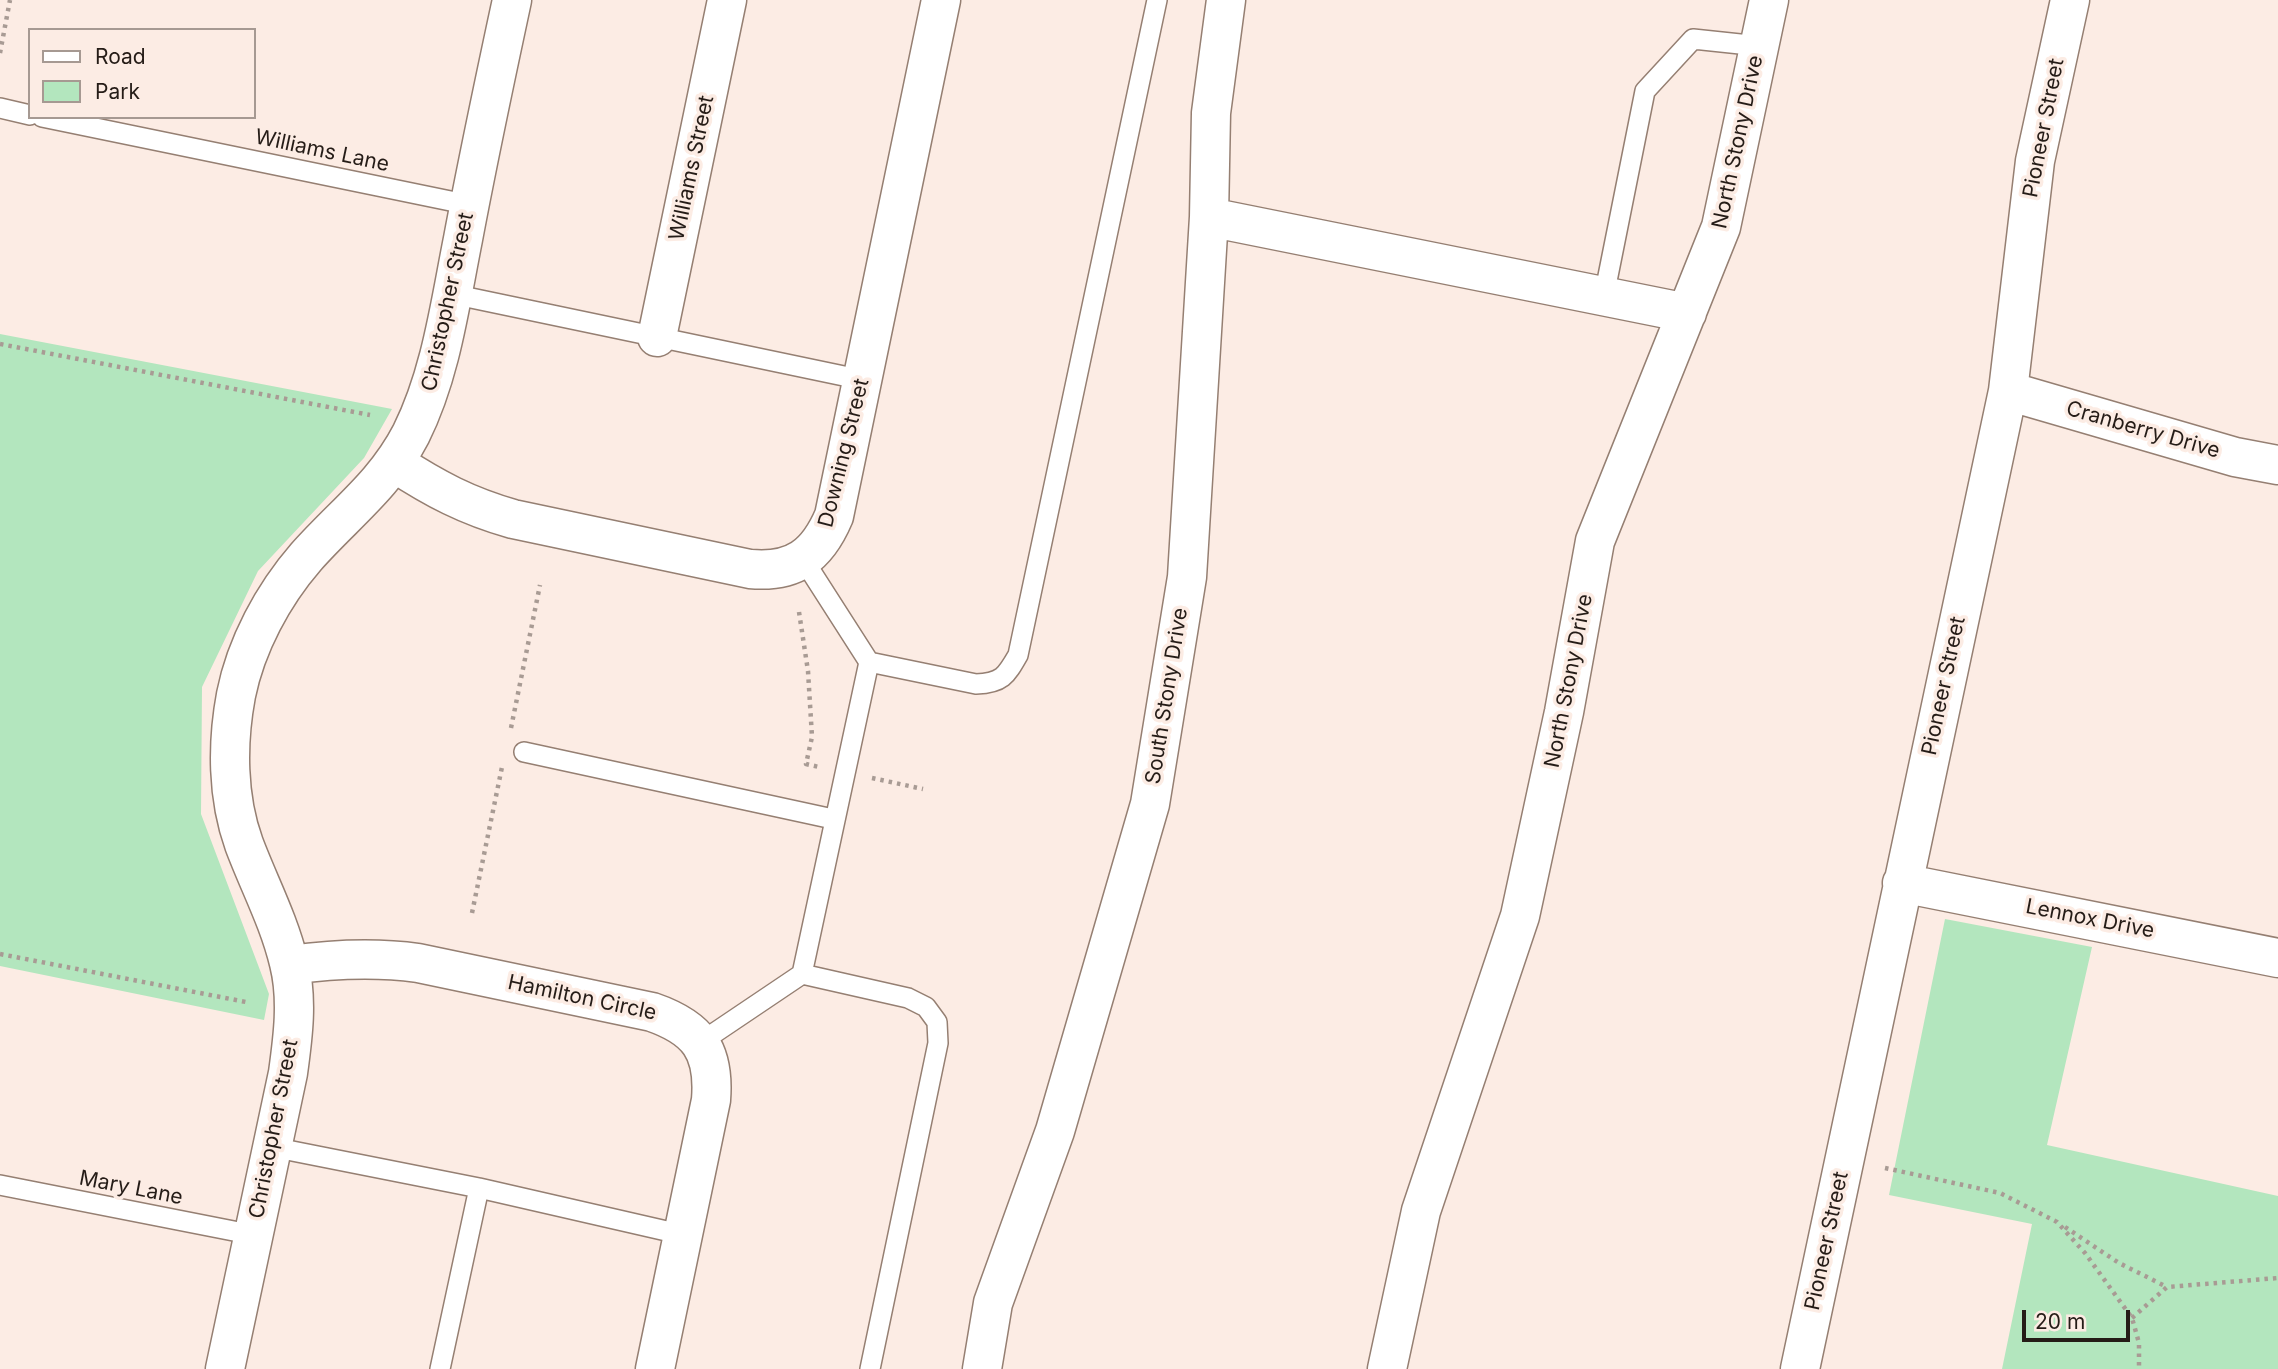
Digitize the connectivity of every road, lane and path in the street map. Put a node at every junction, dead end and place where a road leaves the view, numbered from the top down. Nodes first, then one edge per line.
1 (10, 0) edge
2 (512, 0) edge
3 (727, 0) edge
4 (941, 0) edge
5 (1157, 0) edge
6 (1226, 0) edge
7 (1769, 0) edge
8 (2070, 0) edge
9 (1759, 46) junction
10 (0, 53) edge
11 (0, 108) edge
12 (28, 115) edge
13 (51, 119) edge
14 (470, 205) junction
15 (1209, 217) junction
16 (452, 294) junction
17 (1604, 296) junction
18 (1688, 313) junction
19 (657, 337) junction
20 (0, 344) edge
21 (863, 380) junction
22 (2008, 391) junction
23 (370, 415) dead end
24 (395, 463) junction
25 (2278, 465) edge
26 (803, 559) junction
27 (869, 662) junction
28 (524, 752) dead end
29 (834, 819) junction
30 (1902, 883) junction
31 (0, 954) edge
32 (2278, 958) edge
33 (290, 965) junction
34 (802, 974) junction
35 (246, 1002) dead end
36 (701, 1042) junction
37 (272, 1147) junction
38 (1885, 1168) dead end
39 (0, 1185) edge
40 (479, 1188) junction
41 (2057, 1222) junction
42 (254, 1235) junction
43 (684, 1235) junction
44 (2278, 1278) edge
45 (2167, 1287) junction
46 (2132, 1318) junction
47 (225, 1369) edge
48 (440, 1369) edge
49 (655, 1369) edge
50 (870, 1369) edge
51 (982, 1369) edge
52 (1387, 1369) edge
53 (1800, 1369) edge
54 (2139, 1369) edge

1 - 10 path
2 - 14 street, Christopher Street
3 - 19 street, Williams Street
4 - 21 street, Downing Street
5 - 27 lane
6 - 15 street, South Stony Drive
7 - 9 street, North Stony Drive
8 - 22 street, Pioneer Street
9 - 17 lane
9 - 18 street, North Stony Drive
11 - 12 lane
13 - 14 lane, Williams Lane
14 - 16 street, Christopher Street
15 - 17 street
15 - 51 street, South Stony Drive
16 - 19 lane
16 - 24 street, Christopher Street
17 - 18 street
18 - 52 street, North Stony Drive
19 - 21 lane
20 - 23 path
21 - 26 street, Downing Street
22 - 25 street, Cranberry Drive
22 - 30 street, Pioneer Street
24 - 26 street, Downing Street
24 - 33 street, Christopher Street
26 - 27 lane
27 - 29 lane
28 - 29 lane
29 - 34 lane
30 - 32 street, Lennox Drive
30 - 53 street, Pioneer Street
31 - 35 path
33 - 36 street, Hamilton Circle
33 - 37 street, Christopher Street
34 - 36 lane
34 - 50 lane
36 - 43 street
37 - 40 lane
37 - 42 street, Christopher Street
38 - 41 path
39 - 42 lane, Mary Lane
40 - 43 lane
40 - 48 lane
41 - 45 path
41 - 46 path
42 - 47 street, Christopher Street
43 - 49 street
44 - 45 path
45 - 46 path
46 - 54 path

